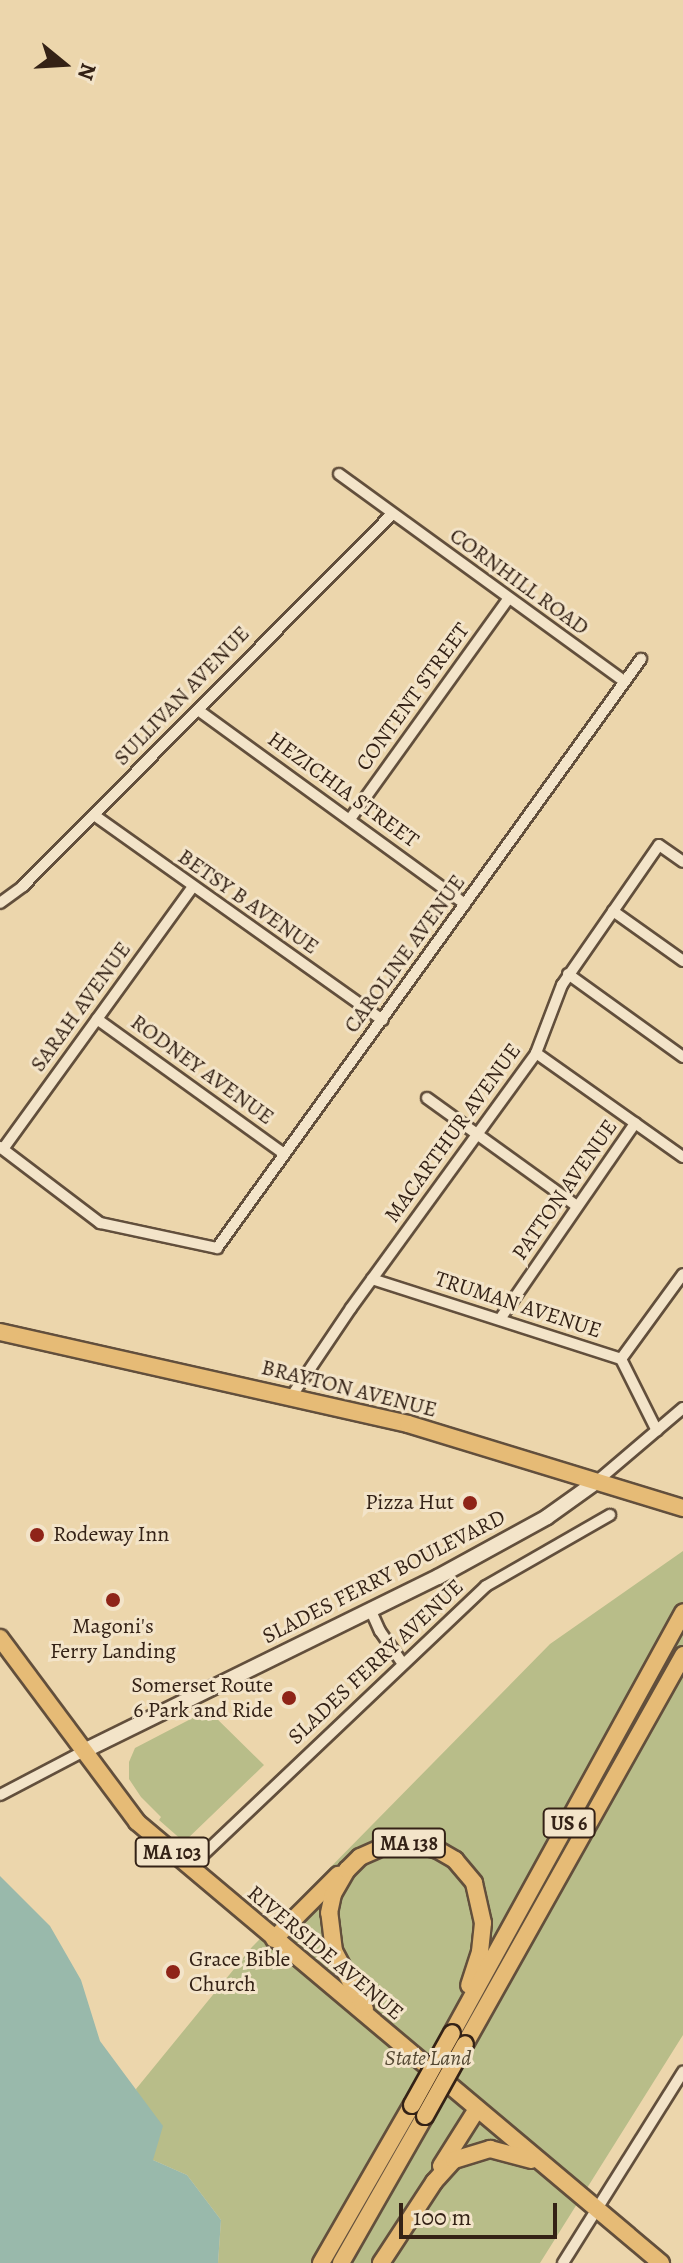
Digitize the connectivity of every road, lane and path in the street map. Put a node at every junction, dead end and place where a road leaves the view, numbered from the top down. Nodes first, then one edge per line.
1 (339, 474) dead end
2 (391, 515) junction
3 (509, 598) junction
4 (641, 659) dead end
5 (624, 681) junction
6 (198, 710) junction
7 (94, 815) junction
8 (350, 819) junction
9 (683, 862) edge
10 (192, 888) junction
11 (0, 903) edge
12 (465, 904) junction
13 (613, 911) junction
14 (683, 961) edge
15 (568, 974) junction
16 (97, 1019) junction
17 (382, 1020) junction
18 (536, 1053) junction
19 (683, 1057) edge
20 (427, 1098) dead end
21 (635, 1123) junction
22 (477, 1135) junction
23 (1, 1148) edge
24 (284, 1154) junction
25 (683, 1157) edge
26 (577, 1206) junction
27 (683, 1274) edge
28 (372, 1279) junction
29 (500, 1319) junction
30 (0, 1332) edge
31 (621, 1359) junction
32 (291, 1397) junction
33 (683, 1408) edge
34 (657, 1431) junction
35 (596, 1482) junction
36 (663, 1502) junction
37 (683, 1508) edge
38 (610, 1515) dead end
39 (683, 1521) edge
40 (371, 1611) junction
41 (683, 1612) edge
42 (0, 1638) edge
43 (683, 1655) edge
44 (403, 1664) junction
45 (84, 1751) junction
46 (0, 1795) edge
47 (352, 1863) junction
48 (190, 1867) junction
49 (274, 1939) junction
50 (372, 2021) junction
51 (459, 2038) junction
52 (683, 2072) edge
53 (477, 2109) junction
54 (541, 2163) junction
55 (420, 2203) junction
56 (597, 2210) junction
57 (334, 2259) edge
58 (381, 2263) edge
59 (563, 2263) edge
60 (661, 2263) edge

1 - 2 street, CORNHILL ROAD
2 - 3 street, CORNHILL ROAD
2 - 6 street, SULLIVAN AVENUE
3 - 5 street, CORNHILL ROAD
3 - 8 street, CONTENT STREET
4 - 5 street, CAROLINE AVENUE
5 - 12 street, CAROLINE AVENUE
6 - 7 street, SULLIVAN AVENUE
6 - 8 street, HEZICHIA STREET
7 - 10 street, BETSY B AVENUE
7 - 11 street, SULLIVAN AVENUE
8 - 12 street, HEZICHIA STREET
9 - 13 street, MACARTHUR AVENUE
10 - 16 street, SARAH AVENUE
10 - 17 street, BETSY B AVENUE
12 - 17 street, CAROLINE AVENUE
13 - 14 street
13 - 15 street, MACARTHUR AVENUE
15 - 18 street, MACARTHUR AVENUE
15 - 19 street
16 - 23 street, SARAH AVENUE
16 - 24 street, RODNEY AVENUE
17 - 24 street, CAROLINE AVENUE
18 - 21 street
18 - 22 street, MACARTHUR AVENUE
20 - 22 street
21 - 25 street
21 - 26 street, PATTON AVENUE
22 - 26 street
22 - 28 street, MACARTHUR AVENUE
23 - 24 street, CAROLINE AVENUE
26 - 29 street, PATTON AVENUE
27 - 31 street
28 - 29 street, TRUMAN AVENUE
28 - 32 street, MACARTHUR AVENUE
29 - 31 street, TRUMAN AVENUE
30 - 32 main road, BRAYTON AVENUE
31 - 34 street, TRUMAN AVENUE
32 - 35 main road, BRAYTON AVENUE
33 - 34 street, SLADES FERRY BOULEVARD
34 - 35 street, SLADES FERRY BOULEVARD
35 - 36 main road, BRAYTON AVENUE
35 - 40 main road, SLADES FERRY BOULEVARD
36 - 37 main road, BRAYTON AVENUE
36 - 39 main road
38 - 44 street, SLADES FERRY AVENUE
40 - 44 street
40 - 45 main road, SLADES FERRY BOULEVARD
41 - 51 main road, US 6
42 - 45 main road, RIVERSIDE AVENUE / MA 103
43 - 51 main road, US 6
44 - 48 street, SLADES FERRY AVENUE
45 - 46 street
45 - 48 main road, RIVERSIDE AVENUE / MA 103
47 - 49 main road
47 - 50 main road, MA 138
47 - 51 main road, MA 138
48 - 49 main road, RIVERSIDE AVENUE / MA 103
49 - 50 main road, RIVERSIDE AVENUE / MA 103
50 - 53 main road, RIVERSIDE AVENUE / MA 138
51 - 57 main road, US 6, bridge
51 - 57 main road, US 6, bridge
52 - 56 street
53 - 54 main road, RIVERSIDE AVENUE / MA 138
53 - 55 main road
54 - 55 main road, MA 138
54 - 56 main road, RIVERSIDE AVENUE / MA 138
55 - 58 main road, MA 138
56 - 59 street
56 - 60 main road, RIVERSIDE AVENUE / MA 138

